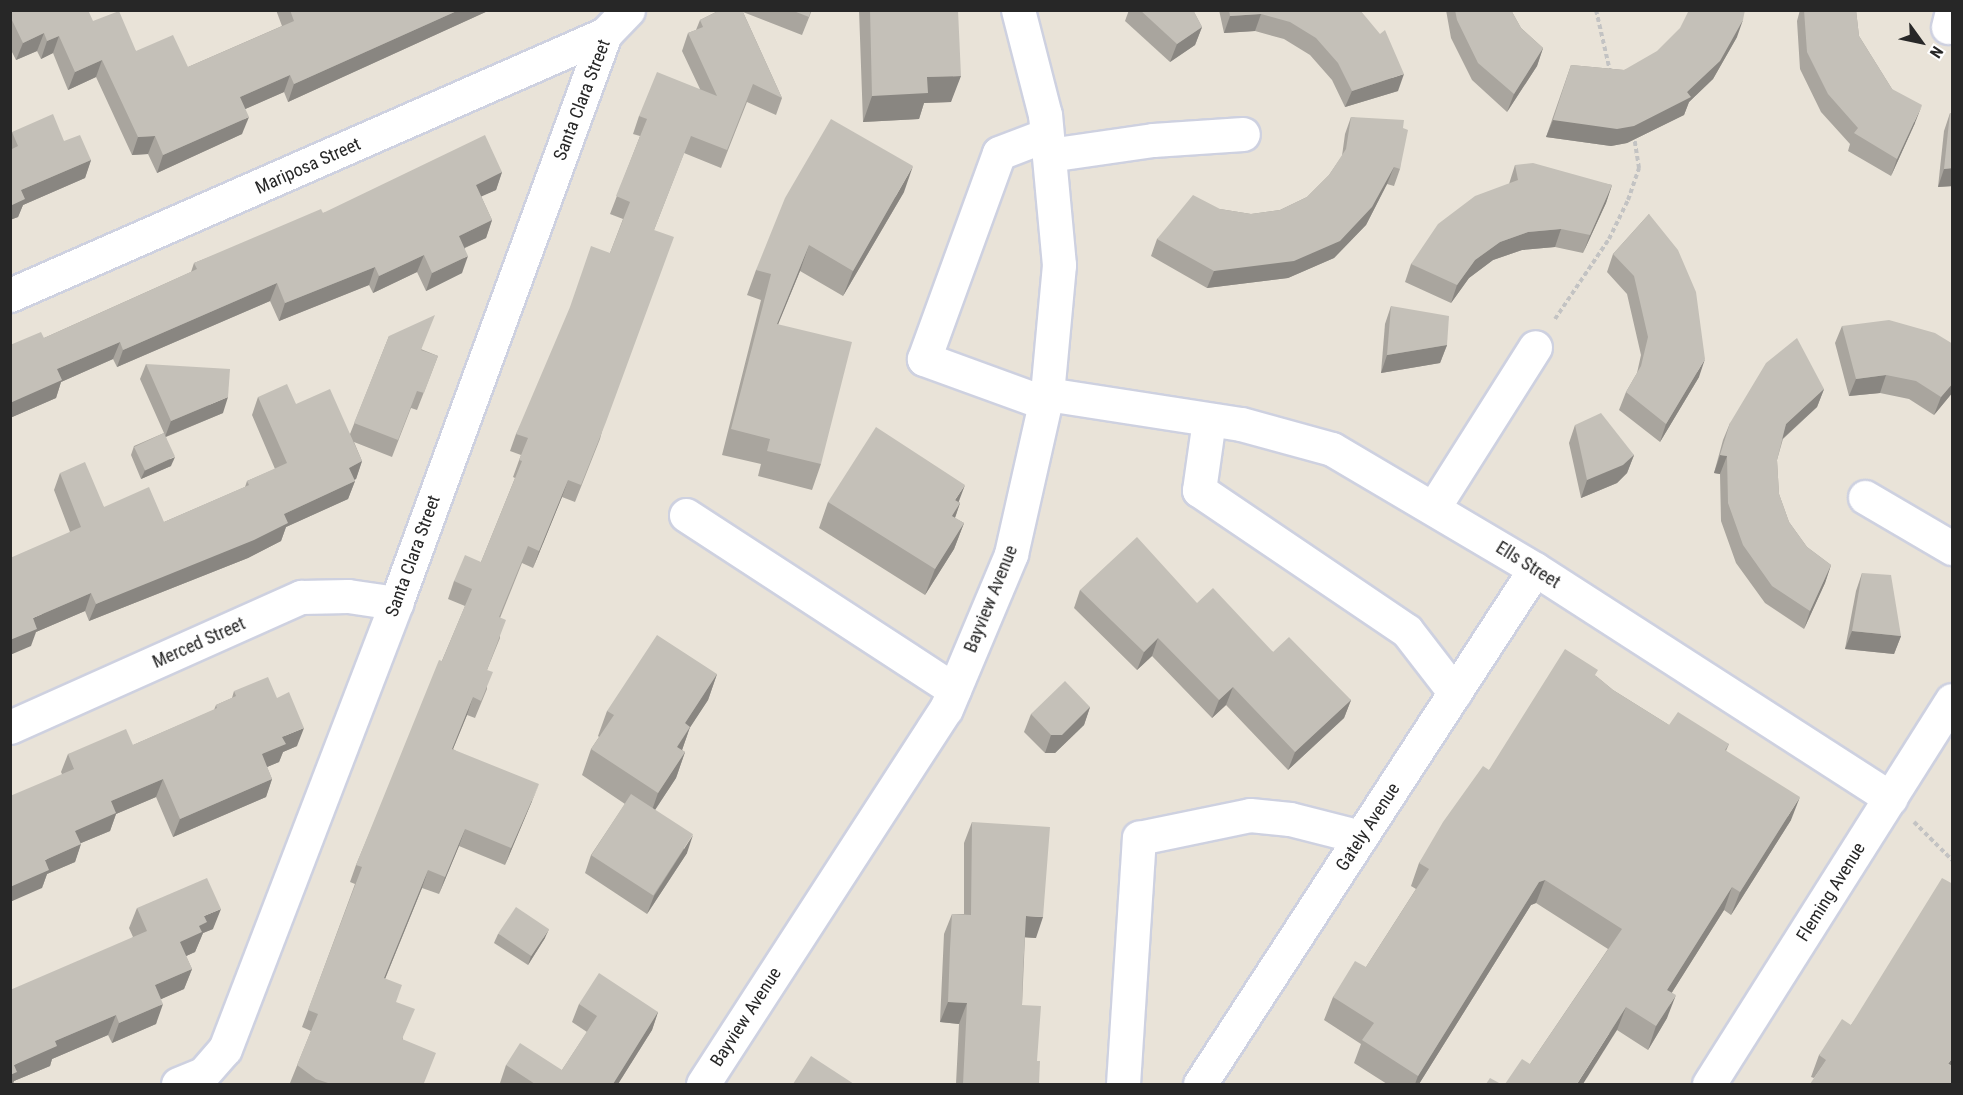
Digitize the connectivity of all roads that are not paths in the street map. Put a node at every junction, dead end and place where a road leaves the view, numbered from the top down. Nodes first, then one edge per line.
1 (628, 10) edge
2 (1018, 10) edge
3 (605, 34) junction
4 (1243, 134) dead end
5 (1048, 146) junction
6 (10, 296) edge
7 (1535, 347) road end
8 (1046, 398) junction
9 (1209, 420) junction
10 (1865, 497) dead end
11 (1434, 507) junction
12 (686, 515) dead end
13 (1953, 548) edge
14 (1536, 569) junction
15 (396, 603) junction
16 (954, 690) junction
17 (1455, 693) junction
18 (1953, 700) edge
19 (10, 727) edge
20 (1944, 733) edge
21 (1891, 798) junction
22 (1361, 837) junction
23 (178, 1084) edge
24 (703, 1084) edge
25 (1123, 1084) edge
26 (1200, 1084) edge
27 (1708, 1084) edge

1 - 3 street, Santa Clara Street
2 - 5 street, Bayview Avenue
3 - 6 street, Mariposa Street
3 - 15 street, Santa Clara Street
4 - 5 street
5 - 8 street, Bayview Avenue
5 - 8 street, Ells Street
7 - 11 street
8 - 9 street, Ells Street
8 - 16 street, Bayview Avenue
9 - 11 street, Ells Street
9 - 17 street
10 - 13 street
11 - 14 street, Ells Street
12 - 16 street
14 - 17 street, Gately Avenue
14 - 21 street, Ells Street
15 - 19 street, Merced Street
15 - 23 street, Santa Clara Street
16 - 24 street, Bayview Avenue
17 - 22 street, Gately Avenue
18 - 20 street, Fleming Avenue
20 - 21 street, Fleming Avenue
21 - 27 street, Fleming Avenue
22 - 25 street
22 - 26 street, Gately Avenue

